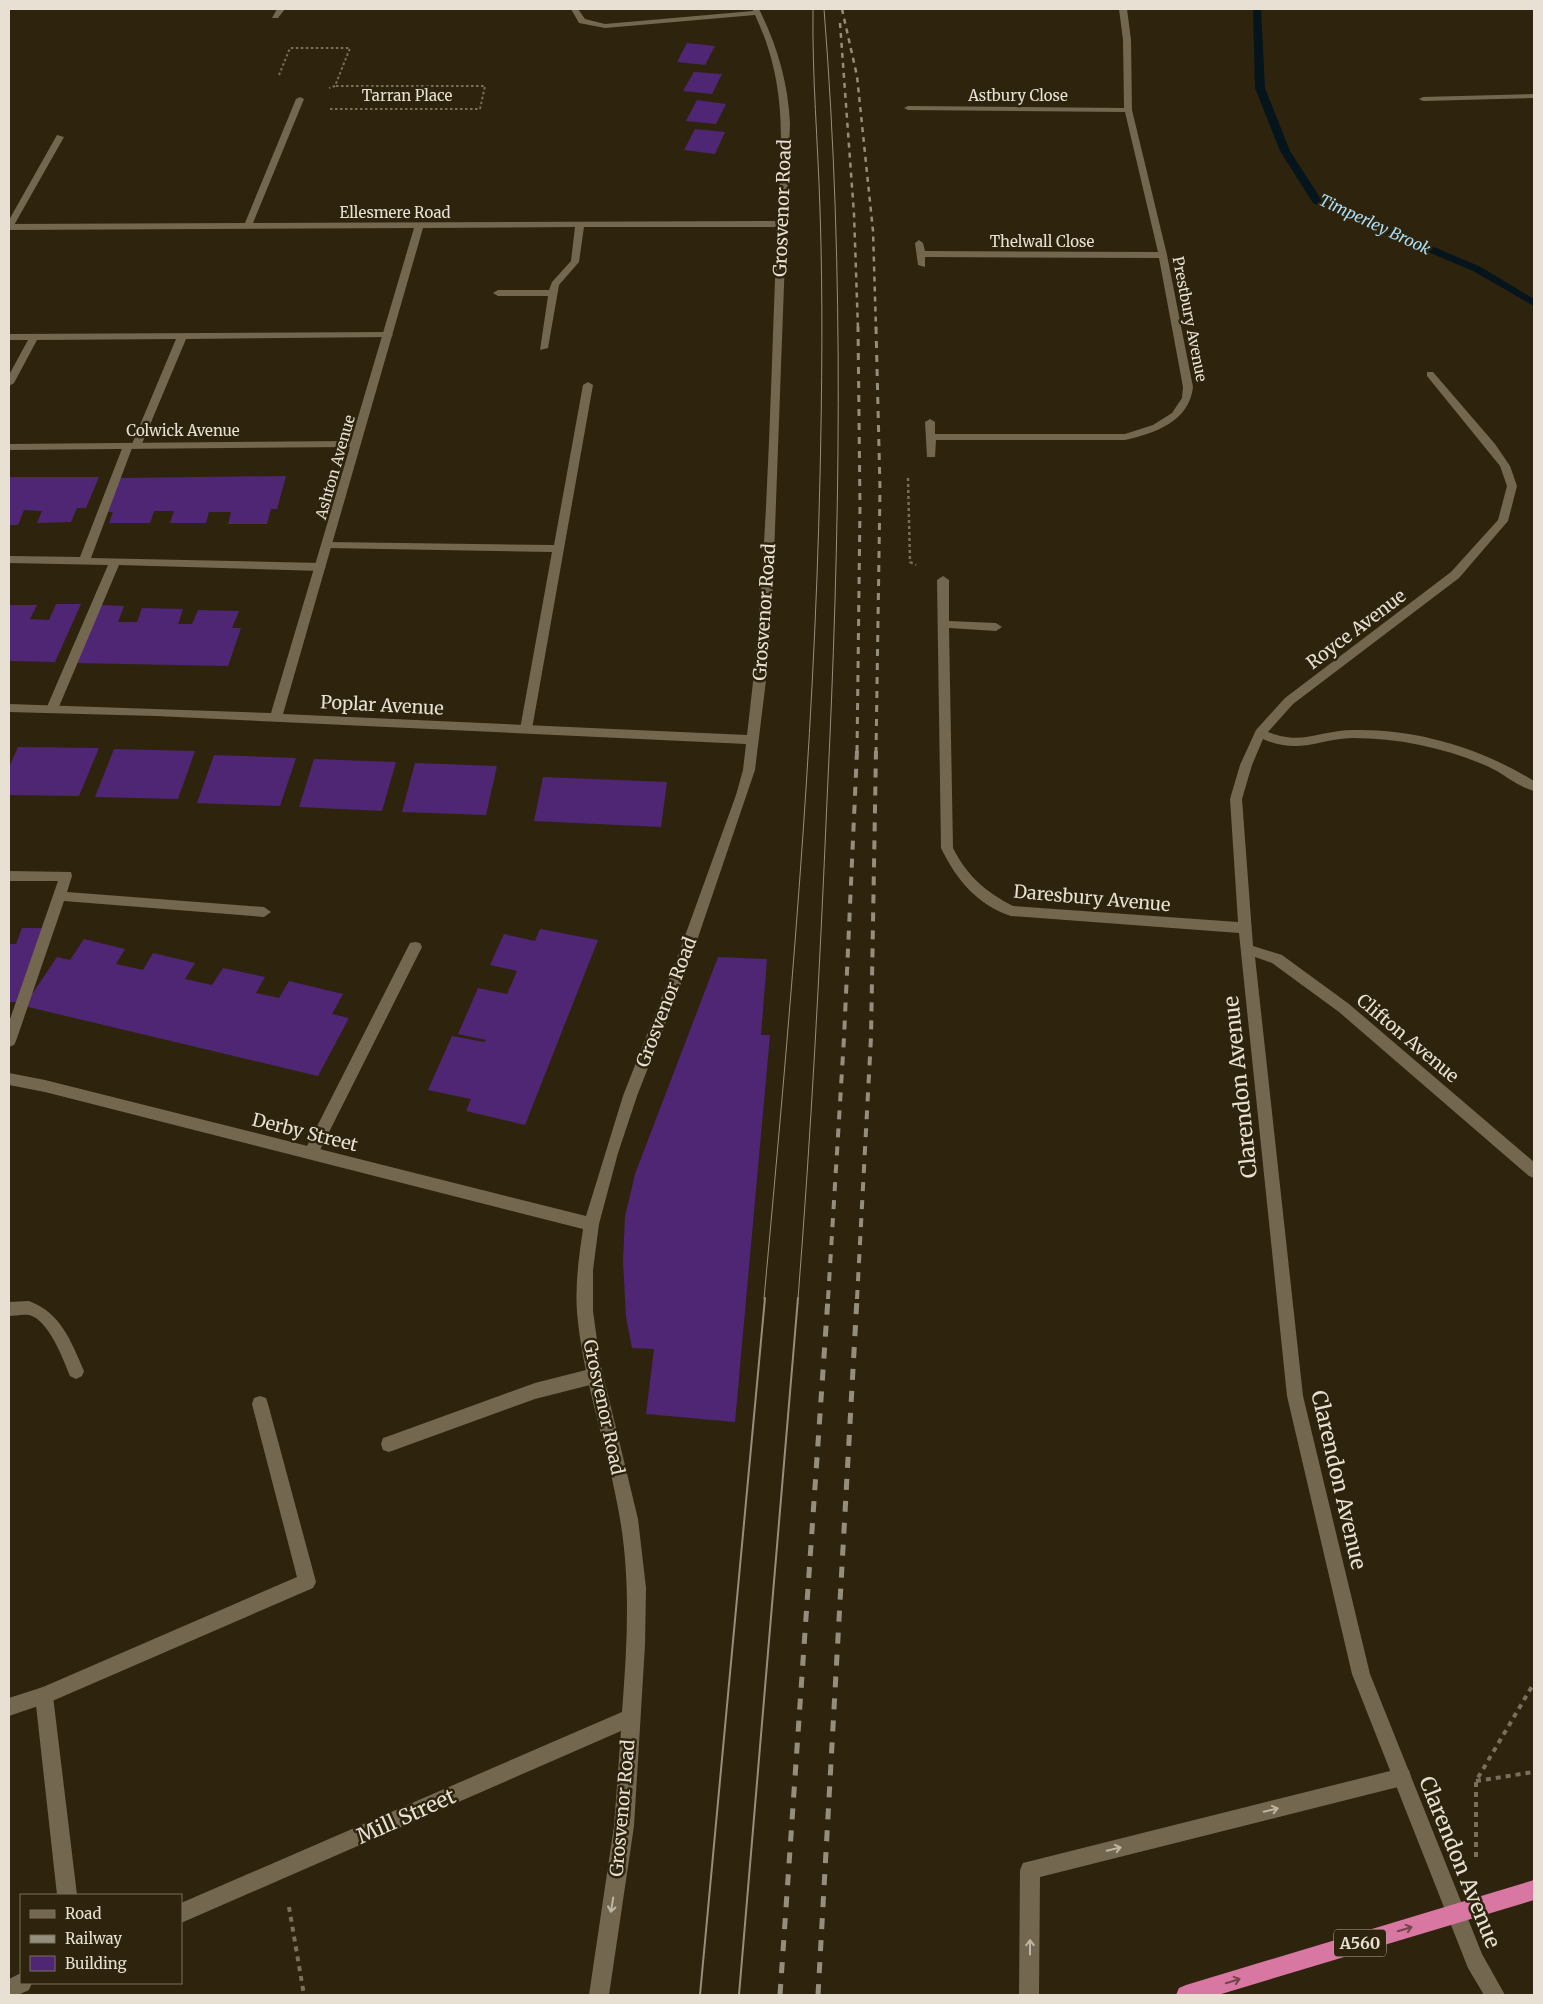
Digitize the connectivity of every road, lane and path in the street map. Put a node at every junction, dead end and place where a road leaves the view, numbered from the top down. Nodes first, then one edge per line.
1 (281, 9) edge
2 (576, 9) edge
3 (1123, 9) edge
4 (757, 11) edge
5 (275, 16) dead end
6 (335, 86) dead end
7 (1534, 96) edge
8 (906, 98) dead end
9 (300, 99) joint
10 (1423, 99) dead end
11 (1128, 110) junction
12 (60, 137) dead end
13 (782, 224) junction
14 (580, 225) junction
15 (248, 226) junction
16 (419, 226) junction
17 (9, 227) edge
18 (920, 243) dead end
19 (921, 254) junction
20 (1163, 255) junction
21 (922, 266) dead end
22 (498, 293) dead end
23 (553, 293) junction
24 (182, 336) junction
25 (388, 336) junction
26 (9, 337) edge
27 (34, 337) junction
28 (543, 348) dead end
29 (1430, 374) dead end
30 (9, 383) edge
31 (588, 385) dead end
32 (930, 422) dead end
33 (931, 437) junction
34 (357, 444) junction
35 (132, 446) junction
36 (9, 447) edge
37 (931, 455) joint
38 (327, 545) junction
39 (559, 549) junction
40 (9, 560) edge
41 (84, 562) junction
42 (115, 562) junction
43 (321, 567) junction
44 (943, 580) joint
45 (943, 624) junction
46 (996, 628) dead end
47 (9, 708) edge
48 (52, 709) junction
49 (276, 717) junction
50 (526, 729) junction
51 (1260, 733) junction
52 (754, 740) junction
53 (1534, 787) edge
54 (9, 876) edge
55 (59, 896) junction
56 (264, 912) dead end
57 (1246, 928) junction
58 (415, 947) dead end
59 (1247, 949) junction
60 (9, 1041) edge
61 (9, 1080) edge
62 (311, 1153) junction
63 (1534, 1171) edge
64 (591, 1224) junction
65 (9, 1309) edge
66 (76, 1371) dead end
67 (594, 1376) junction
68 (260, 1404) dead end
69 (389, 1444) dead end
70 (1534, 1683) edge
71 (44, 1696) junction
72 (9, 1707) edge
73 (630, 1718) junction
74 (1534, 1772) edge
75 (1402, 1777) junction
76 (1476, 1781) junction
77 (1476, 1861) dead end
78 (282, 1870) junction
79 (1534, 1890) edge
80 (67, 1894) edge
81 (182, 1913) edge
82 (304, 1995) edge
83 (599, 1995) edge
84 (1029, 1995) edge
85 (1186, 1995) edge
86 (1495, 1995) edge

1 - 5 street
2 - 4 street
3 - 11 street, Prestbury Avenue
4 - 13 street, Grosvenor Road
6 - 9 path, Tarran Place
7 - 10 street
8 - 11 street, Astbury Close
9 - 15 street
11 - 20 street, Prestbury Avenue
12 - 17 street
13 - 14 street, Ellesmere Road
13 - 52 street, Grosvenor Road
14 - 16 street, Ellesmere Road
14 - 23 street
15 - 16 street, Ellesmere Road
15 - 17 street, Ellesmere Road
16 - 25 street, Ashton Avenue
18 - 19 street
19 - 20 street, Thelwall Close
19 - 21 street
20 - 33 street, Prestbury Avenue
22 - 23 street
23 - 28 street
24 - 25 street
24 - 27 street
24 - 35 street
25 - 34 street, Ashton Avenue
26 - 27 street
27 - 30 street
29 - 51 street, Royce Avenue
31 - 39 street
32 - 33 street
33 - 37 street
34 - 35 street, Colwick Avenue
34 - 38 street, Ashton Avenue
35 - 36 street, Colwick Avenue
35 - 41 street
37 - 44 path
38 - 39 street
38 - 43 street, Ashton Avenue
39 - 50 street
40 - 41 street
41 - 42 street
42 - 43 street
42 - 48 street
43 - 49 street, Ashton Avenue
44 - 45 street, Daresbury Avenue
45 - 46 street
45 - 57 street, Daresbury Avenue
47 - 48 street, Poplar Avenue
48 - 49 street, Poplar Avenue
49 - 50 street, Poplar Avenue
50 - 52 street, Poplar Avenue
51 - 53 street
51 - 57 street, Royce Avenue
52 - 64 street, Grosvenor Road
54 - 55 street
55 - 56 street
55 - 60 street
57 - 59 street, Royce Avenue
58 - 62 street
59 - 63 street, Clifton Avenue
59 - 75 street, Clarendon Avenue
61 - 62 street, Derby Street
62 - 64 street, Derby Street
64 - 67 street, Grosvenor Road
65 - 66 street
67 - 69 street
67 - 73 street, Grosvenor Road
68 - 71 street
70 - 76 path
71 - 72 street
71 - 80 street
73 - 78 street, Mill Street
73 -> 83 street, Grosvenor Road
74 - 76 path
84 -> 75 street
75 - 86 street, Clarendon Avenue
76 - 77 path
78 - 81 street, Mill Street
78 - 82 path
85 -> 79 highway, A560

